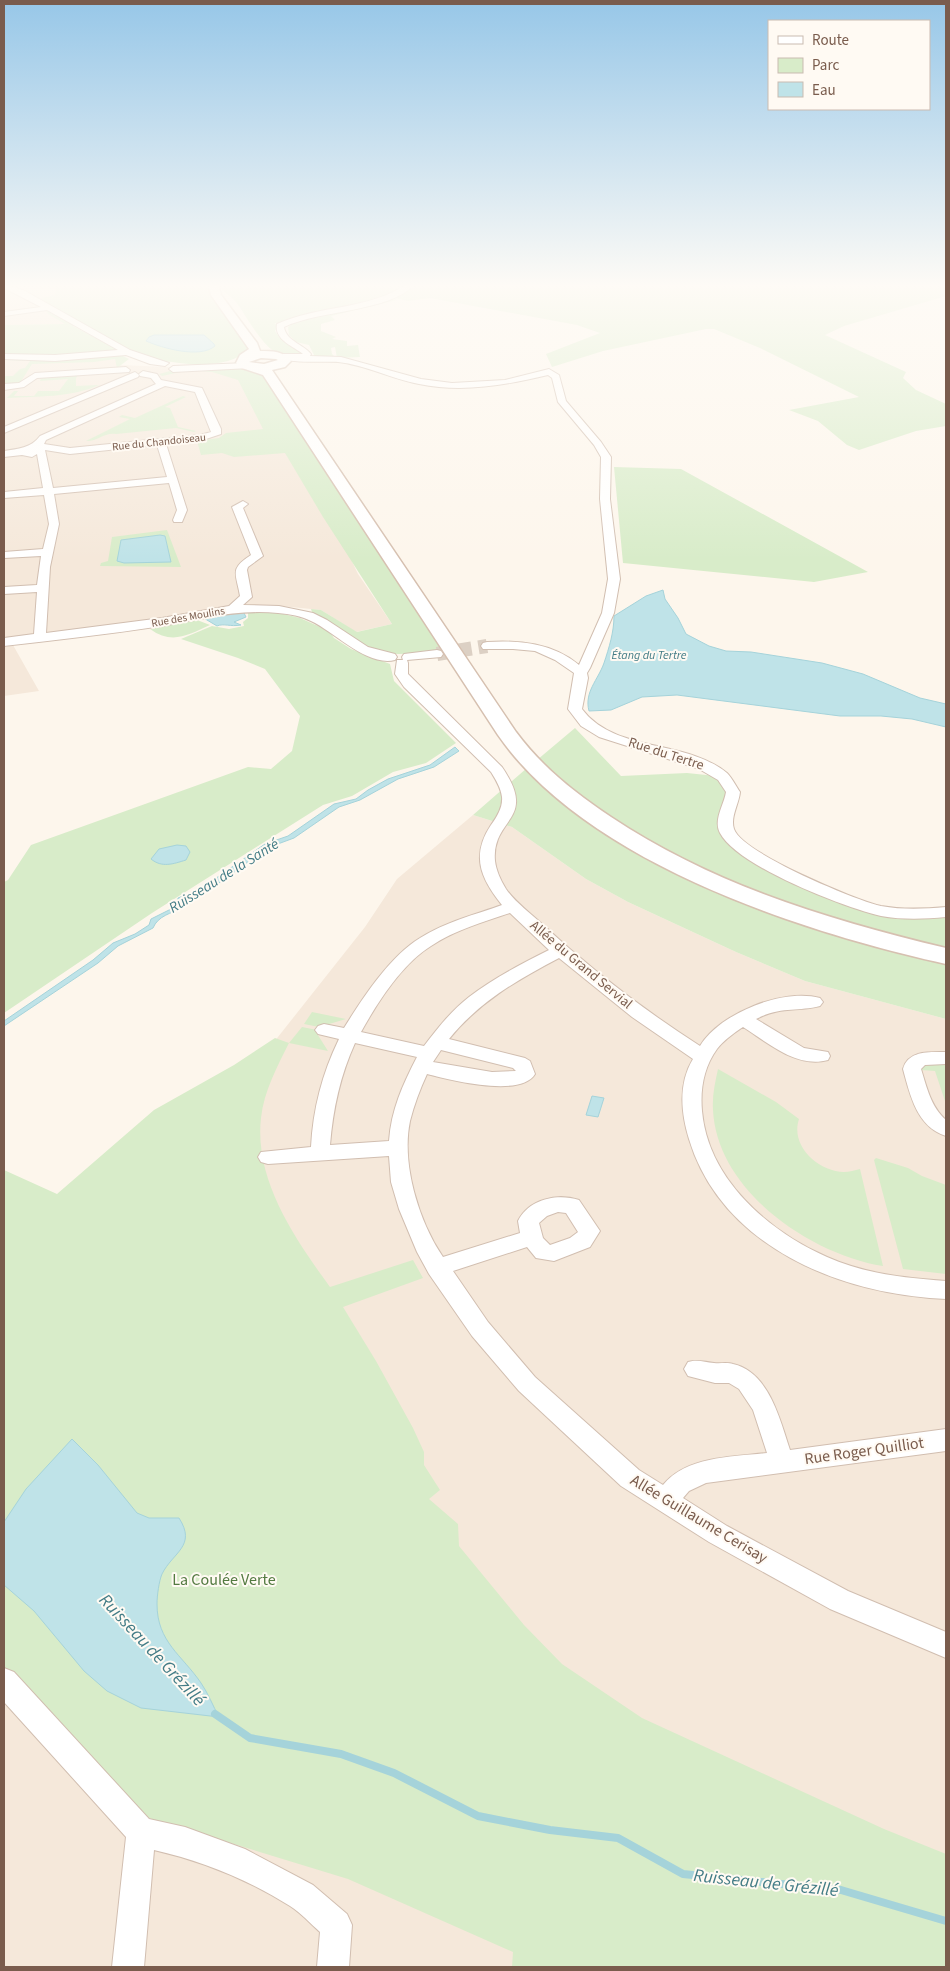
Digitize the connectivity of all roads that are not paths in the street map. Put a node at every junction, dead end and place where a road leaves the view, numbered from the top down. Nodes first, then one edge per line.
1 (34, 376) edge
2 (124, 376) edge
3 (146, 376) edge
4 (162, 376) edge
5 (270, 376) edge
6 (279, 376) edge
7 (398, 376) edge
8 (532, 376) edge
9 (554, 376) edge
10 (158, 379) junction
11 (4, 387) edge
12 (4, 430) edge
13 (161, 442) junction
14 (38, 445) junction
15 (61, 451) junction
16 (22, 452) junction
17 (4, 454) edge
18 (43, 457) junction
19 (330, 468) junction
20 (173, 480) junction
21 (49, 490) junction
22 (4, 495) edge
23 (243, 504) dead end
24 (178, 520) dead end
25 (47, 552) junction
26 (4, 554) edge
27 (43, 588) junction
28 (4, 590) edge
29 (235, 609) junction
30 (40, 637) junction
31 (4, 642) edge
32 (487, 646) tunnel mouth
33 (437, 654) tunnel mouth
34 (400, 659) junction
35 (580, 672) junction
36 (513, 906) junction
37 (946, 912) edge
38 (560, 951) junction
39 (946, 956) edge
40 (814, 1002) dead end
41 (742, 1018) junction
42 (324, 1030) dead end
43 (349, 1035) junction
44 (428, 1054) junction
45 (702, 1056) junction
46 (821, 1056) dead end
47 (946, 1058) edge
48 (946, 1129) edge
49 (398, 1148) junction
50 (320, 1153) junction
51 (268, 1157) dead end
52 (532, 1237) dead end
53 (437, 1268) junction
54 (946, 1290) edge
55 (696, 1369) dead end
56 (946, 1440) edge
57 (782, 1462) junction
58 (666, 1501) junction
59 (946, 1645) edge
60 (4, 1682) edge
61 (142, 1832) junction
62 (128, 1967) edge
63 (333, 1967) edge

1 - 11 street
2 - 12 street
3 - 10 street, Rue du Chandoiseau
4 - 10 street
5 - 19 main road
6 - 19 main road
7 - 8 street
9 - 35 street
10 - 13 street, Rue du Chandoiseau
10 - 14 street
13 - 15 street, Rue du Chandoiseau
13 - 20 street
14 - 15 street
14 - 16 street
14 - 18 street
15 - 18 street
16 - 17 street
16 - 18 street
18 - 21 street
19 - 39 main road
20 - 21 street
20 - 24 street
21 - 22 street
21 - 25 street
23 - 29 street
25 - 26 street
25 - 27 street
27 - 28 street
27 - 30 street
29 - 30 street, Rue des Moulins
29 - 34 street, Rue des Moulins
30 - 31 street, Rue des Moulins
32 - 35 street
33 - 34 street
34 - 36 street, Allée du Grand Servial
35 - 37 street, Rue du Tertre
36 - 38 street, Allée du Grand Servial
36 - 43 street
38 - 44 street, Allée Guillaume Cerisay
38 - 45 street, Allée du Grand Servial
40 - 41 street
41 - 45 street
41 - 46 street
42 - 43 street
43 - 44 street
43 - 50 street
44 - 49 street, Allée Guillaume Cerisay
45 - 54 street
47 - 48 street
49 - 50 street
49 - 53 street, Allée Guillaume Cerisay
50 - 51 street
52 - 53 street
53 - 58 street, Allée Guillaume Cerisay
55 - 57 street
56 - 57 street, Rue Roger Quilliot
57 - 58 street, Rue Roger Quilliot
58 - 59 street, Allée Guillaume Cerisay
60 - 61 street
61 - 62 street
61 - 63 street

